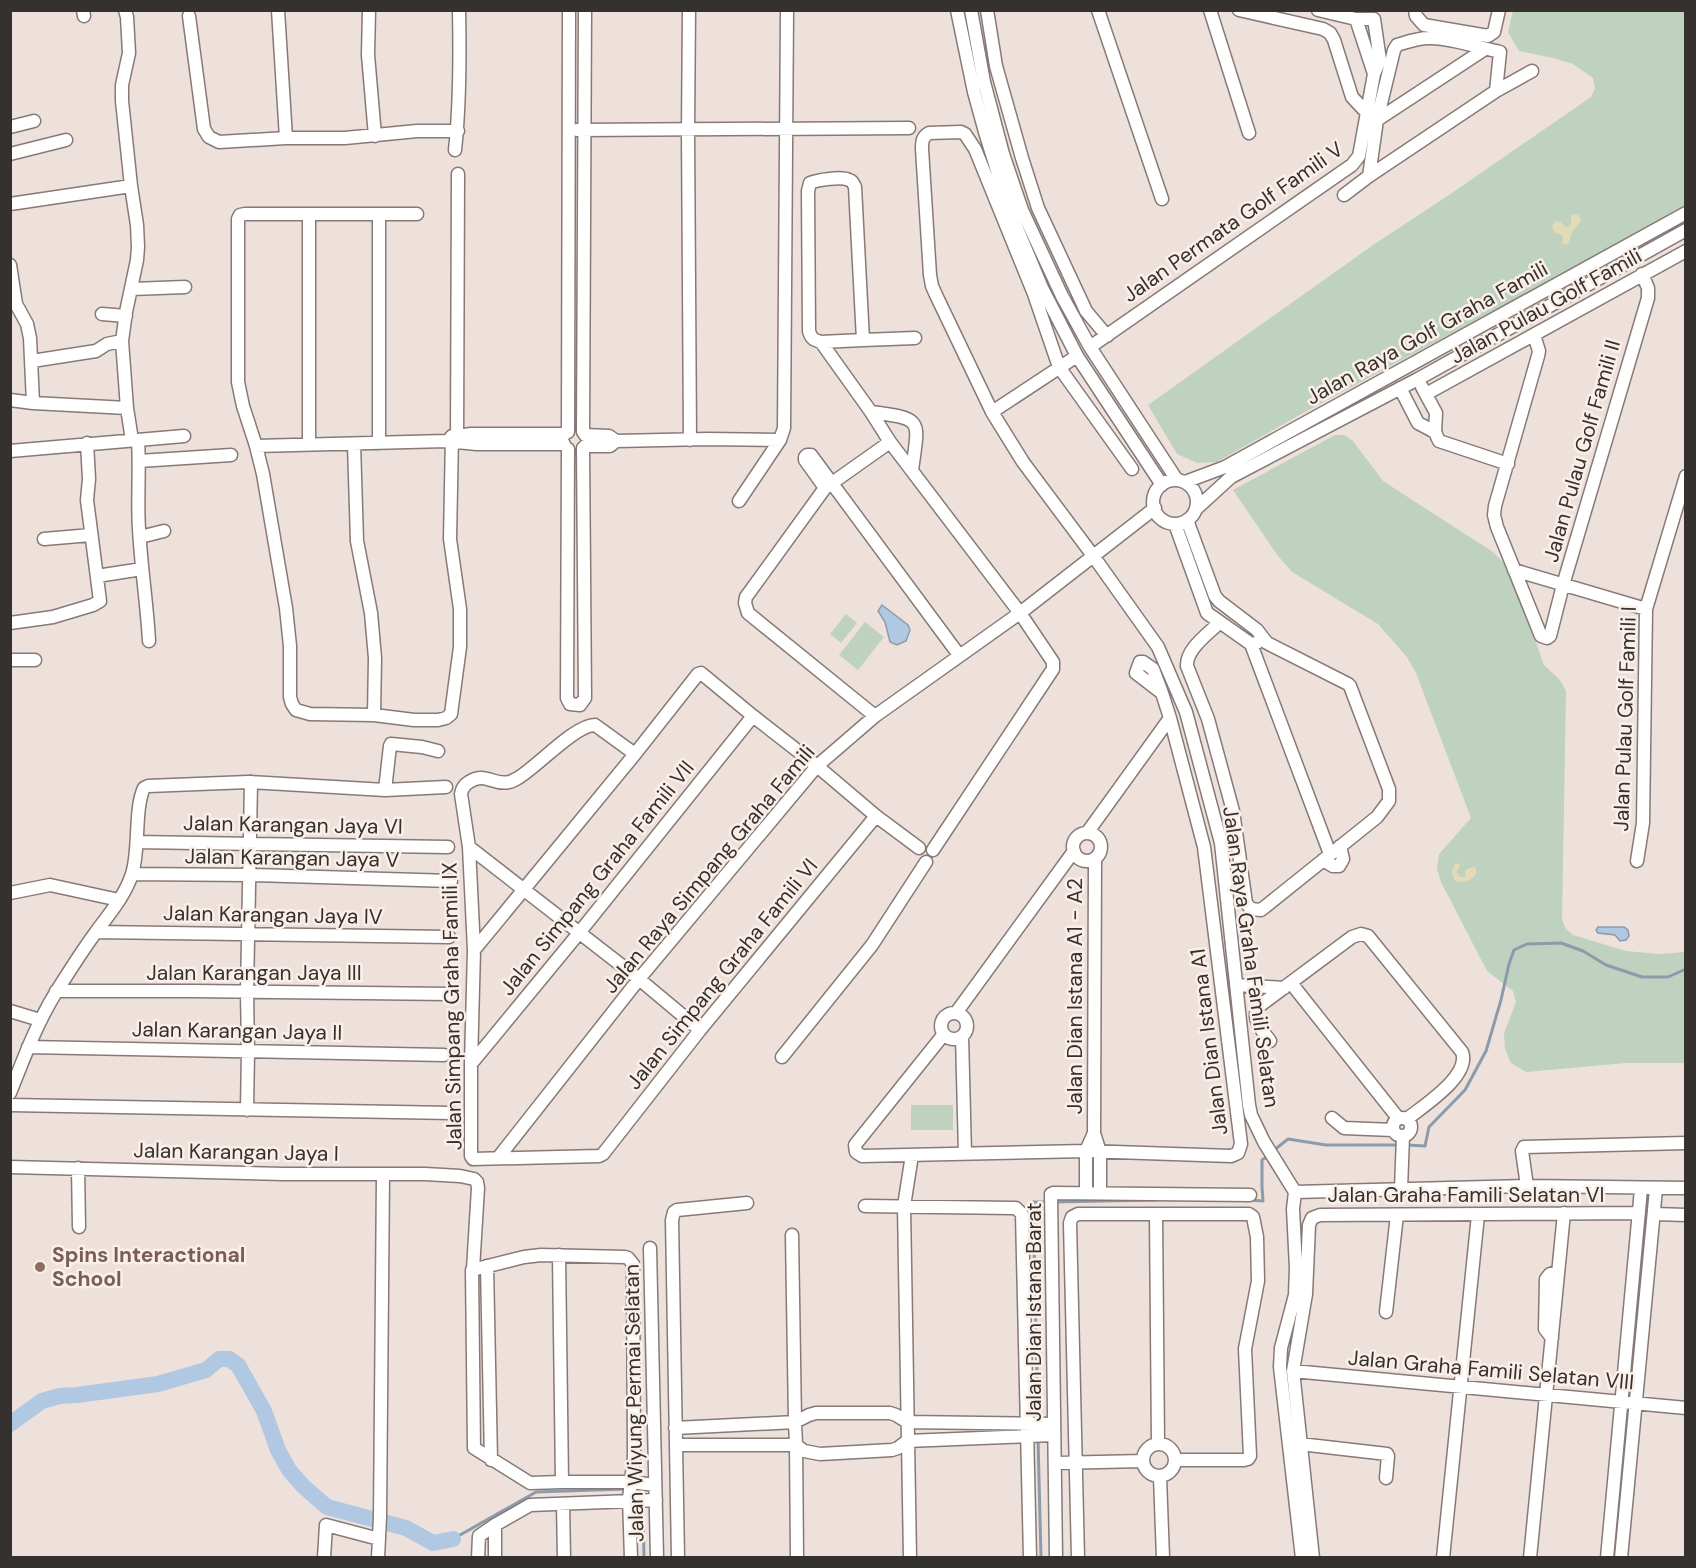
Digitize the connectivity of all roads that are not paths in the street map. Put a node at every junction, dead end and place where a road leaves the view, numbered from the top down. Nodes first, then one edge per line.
1 (125, 10) edge
2 (278, 10) edge
3 (369, 10) edge
4 (459, 10) edge
5 (569, 10) edge
6 (585, 10) edge
7 (689, 10) edge
8 (787, 10) edge
9 (957, 10) edge
10 (971, 10) edge
11 (987, 10) edge
12 (1098, 10) edge
13 (1210, 10) edge
14 (1239, 10) edge
15 (1318, 10) edge
16 (1384, 10) edge
17 (1415, 10) edge
18 (1499, 10) edge
19 (189, 15) dead end
20 (1356, 19) junction
21 (1374, 19) junction
22 (1378, 39) junction
23 (1397, 45) junction
24 (1485, 49) junction
25 (1532, 71) dead end
26 (1374, 74) junction
27 (1496, 91) junction
28 (1372, 117) junction
29 (34, 121) dead end
30 (10, 127) edge
31 (909, 128) dead end
32 (787, 129) junction
33 (570, 130) junction
34 (584, 130) junction
35 (458, 131) junction
36 (688, 131) junction
37 (1249, 133) dead end
38 (375, 136) junction
39 (286, 138) junction
40 (66, 140) dead end
41 (455, 150) dead end
42 (10, 154) edge
43 (458, 174) dead end
44 (1369, 176) junction
45 (131, 186) junction
46 (1344, 195) dead end
47 (1162, 199) dead end
48 (10, 204) edge
49 (1686, 213) edge
50 (417, 214) dead end
51 (309, 215) junction
52 (379, 215) junction
53 (1686, 230) edge
54 (1686, 251) edge
55 (10, 265) edge
56 (1642, 274) junction
57 (185, 287) dead end
58 (132, 289) junction
59 (102, 314) dead end
60 (126, 316) junction
61 (1534, 335) junction
62 (1107, 336) junction
63 (915, 338) dead end
64 (863, 340) junction
65 (122, 341) junction
66 (820, 342) junction
67 (1090, 347) junction
68 (1077, 356) junction
69 (32, 362) junction
70 (1059, 367) junction
71 (1418, 379) junction
72 (1400, 388) junction
73 (1426, 394) junction
74 (10, 400) edge
75 (33, 403) junction
76 (127, 408) junction
77 (871, 412) junction
78 (992, 412) junction
79 (1435, 432) junction
80 (184, 436) dead end
81 (135, 440) junction
82 (453, 440) junction
83 (566, 440) junction
84 (690, 440) junction
85 (780, 440) junction
86 (584, 441) junction
87 (891, 442) junction
88 (87, 443) junction
89 (379, 443) junction
90 (354, 444) junction
91 (309, 445) junction
92 (256, 446) junction
93 (10, 451) edge
94 (231, 455) dead end
95 (139, 461) junction
96 (1508, 464) junction
97 (1132, 469) dead end
98 (912, 470) junction
99 (1686, 476) edge
100 (1181, 481) junction
101 (828, 485) junction
102 (1162, 485) junction
103 (739, 501) dead end
104 (1155, 508) junction
105 (1196, 509) junction
106 (1181, 522) junction
107 (164, 531) dead end
108 (91, 535) junction
109 (140, 537) junction
110 (44, 539) dead end
111 (1094, 557) junction
112 (142, 568) junction
113 (1514, 570) junction
114 (97, 576) junction
115 (1563, 585) junction
116 (1646, 609) junction
117 (1020, 613) junction
118 (1219, 623) junction
119 (10, 624) edge
120 (1257, 630) junction
121 (149, 641) dead end
122 (1267, 643) junction
123 (1251, 644) junction
124 (959, 655) junction
125 (10, 660) edge
126 (35, 660) dead end
127 (1162, 693) dead end
128 (374, 714) junction
129 (753, 716) junction
130 (875, 716) junction
131 (1170, 718) junction
132 (438, 751) dead end
133 (635, 754) junction
134 (817, 766) junction
135 (251, 782) junction
136 (446, 787) dead end
137 (385, 789) junction
138 (876, 816) junction
139 (1087, 833) junction
140 (137, 842) junction
141 (250, 844) junction
142 (448, 847) dead end
143 (469, 847) junction
144 (919, 848) junction
145 (933, 850) junction
146 (1074, 851) junction
147 (1331, 853) junction
148 (1095, 858) junction
149 (1637, 861) dead end
150 (926, 862) junction
151 (132, 874) junction
152 (250, 875) junction
153 (451, 881) dead end
154 (522, 890) junction
155 (10, 893) edge
156 (119, 900) junction
157 (96, 932) junction
158 (579, 933) junction
159 (248, 934) junction
160 (449, 937) dead end
161 (474, 950) junction
162 (639, 980) junction
163 (1236, 985) junction
164 (1287, 985) junction
165 (56, 991) junction
166 (247, 992) junction
167 (450, 994) dead end
168 (10, 1011) edge
169 (956, 1013) junction
170 (40, 1020) junction
171 (700, 1030) junction
172 (944, 1034) junction
173 (962, 1036) junction
174 (1270, 1041) dead end
175 (28, 1047) junction
176 (248, 1051) junction
177 (444, 1055) dead end
178 (782, 1057) dead end
179 (471, 1064) junction
180 (10, 1093) edge
181 (10, 1105) edge
182 (248, 1110) junction
183 (452, 1113) dead end
184 (1332, 1118) dead end
185 (1401, 1128) junction
186 (1094, 1133) junction
187 (1686, 1143) edge
188 (1086, 1151) junction
189 (1100, 1152) junction
190 (965, 1154) junction
191 (912, 1155) junction
192 (599, 1156) joint
193 (498, 1158) junction
194 (10, 1167) edge
195 (78, 1168) junction
196 (383, 1174) junction
197 (1527, 1186) junction
198 (1686, 1188) edge
199 (1401, 1189) junction
200 (1641, 1189) junction
201 (1656, 1189) junction
202 (1295, 1192) junction
203 (1086, 1193) junction
204 (1100, 1193) junction
205 (1250, 1195) dead end
206 (747, 1203) dead end
207 (865, 1206) dead end
208 (904, 1206) junction
209 (1564, 1213) junction
210 (1639, 1213) junction
211 (1654, 1214) junction
212 (1156, 1215) junction
213 (1397, 1215) junction
214 (1478, 1215) junction
215 (1686, 1215) edge
216 (79, 1227) dead end
217 (792, 1235) dead end
218 (650, 1248) dead end
219 (559, 1255) junction
220 (487, 1266) junction
221 (472, 1271) junction
222 (1386, 1312) dead end
223 (1293, 1371) junction
224 (1460, 1386) junction
225 (1546, 1395) junction
226 (1622, 1402) junction
227 (1636, 1403) junction
228 (1686, 1408) edge
229 (795, 1422) junction
230 (907, 1422) junction
231 (1029, 1430) junction
232 (1051, 1430) junction
233 (654, 1435) junction
234 (675, 1436) junction
235 (907, 1441) junction
236 (1158, 1444) junction
237 (1300, 1444) junction
238 (796, 1445) junction
239 (491, 1460) junction
240 (1176, 1460) junction
241 (1143, 1461) junction
242 (1055, 1463) junction
243 (1076, 1463) junction
244 (1160, 1477) junction
245 (1386, 1478) dead end
246 (562, 1482) junction
247 (655, 1485) junction
248 (631, 1493) junction
249 (653, 1500) junction
250 (563, 1504) junction
251 (495, 1525) junction
252 (379, 1534) junction
253 (1443, 1551) edge
254 (1530, 1556) edge
255 (324, 1557) edge
256 (378, 1557) edge
257 (478, 1557) edge
258 (495, 1557) edge
259 (564, 1557) edge
260 (631, 1557) edge
261 (657, 1557) edge
262 (678, 1557) edge
263 (797, 1557) edge
264 (910, 1557) edge
265 (1030, 1557) edge
266 (1056, 1557) edge
267 (1078, 1557) edge
268 (1163, 1557) edge
269 (1302, 1557) edge
270 (1313, 1557) edge
271 (1607, 1557) edge
272 (1621, 1557) edge

1 - 45 street
2 - 39 street
3 - 38 street
4 - 35 street
5 - 33 street
6 - 34 street
7 - 36 street
8 - 32 street
9 - 68 street
10 - 67 street
11 - 62 street
12 - 47 street
13 - 37 street
14 - 28 street
15 - 20 street
16 - 21 street
17 - 18 street
19 - 39 street
20 - 21 street
20 - 26 street, Jalan Permata Golf Famili V
21 - 22 street, Jalan Permata Golf Famili V
22 - 23 street
22 - 26 street, Jalan Permata Golf Famili V
23 - 24 street
23 - 28 street
24 - 27 street
24 - 28 street
25 - 27 street
26 - 28 street, Jalan Permata Golf Famili V
27 - 44 street
28 - 44 street
28 - 62 street, Jalan Permata Golf Famili V
29 - 30 street
31 - 32 street
32 - 36 street
32 - 85 street
33 - 34 street
33 - 83 street
34 - 36 street
34 - 86 street
35 - 38 street
35 - 41 street
36 - 84 street
38 - 39 street
40 - 42 street
43 - 82 street
44 - 46 street
45 - 48 street
45 - 58 street
49 - 100 street, Jalan Raya Golf Graha Famili
50 - 52 street
51 - 52 street
51 - 91 street
51 - 92 street
52 - 89 street
53 - 71 street, Jalan Raya Golf Graha Famili
54 - 56 street, Jalan Pulau Golf Famili
55 - 69 street
56 - 61 street, Jalan Pulau Golf Famili
56 - 115 street, Jalan Pulau Golf Famili II
57 - 58 street
58 - 60 street
59 - 60 street
60 - 65 street
61 - 73 street, Jalan Pulau Golf Famili
61 - 96 street
62 - 67 street, Jalan Permata Golf Famili V
63 - 64 street
64 - 66 street
64 - 66 street
65 - 69 street
65 - 76 street
66 - 77 street
67 - 100 street
68 - 70 street
68 - 102 street
69 - 75 street
70 - 78 street
70 - 78 street, Jalan Raya Graha Famili Selatan
70 - 97 street
71 - 72 street, Jalan Raya Golf Graha Famili
71 - 73 street
72 - 79 street
72 - 105 street, Jalan Raya Golf Graha Famili
73 - 79 street
74 - 75 street
75 - 76 street
76 - 81 street
77 - 87 street
77 - 98 street
78 - 111 street, Jalan Raya Graha Famili Selatan
79 - 96 street
80 - 81 street
81 - 88 street
81 - 95 street
82 - 83 street
82 - 89 street
82 - 128 street
83 - 86 street
83 - 86 street
83 - 86 street
84 - 85 street
84 - 86 street
85 - 103 street
87 - 98 street
87 - 101 street
88 - 93 street
88 - 108 street
89 - 90 street
90 - 91 street
90 - 128 street
91 - 92 street
92 - 128 street
94 - 95 street
95 - 109 street
96 - 113 street
98 - 117 street
99 - 116 street, Jalan Pulau Golf Famili I
100 - 102 street
100 - 105 street
101 - 124 street
101 - 130 street
102 - 104 street
104 - 106 street
104 - 111 street, Jalan Raya Simpang Graha Famili
105 - 106 street
106 - 118 street
106 - 120 street
107 - 109 street
108 - 110 street
108 - 114 street
109 - 112 street
111 - 117 street, Jalan Raya Simpang Graha Famili
111 - 163 street, Jalan Raya Graha Famili Selatan
112 - 114 street
112 - 121 street
113 - 115 street
113 - 115 street, Jalan Pulau Golf Famili II
114 - 119 street
115 - 116 street
116 - 149 street, Jalan Pulau Golf Famili I
117 - 124 street, Jalan Raya Simpang Graha Famili
117 - 145 street
118 - 123 street
118 - 147 street
120 - 122 street
120 - 123 street
122 - 123 street
122 - 147 street
123 - 147 street
124 - 130 street, Jalan Raya Simpang Graha Famili
125 - 126 street
127 - 131 street, Jalan Dian Istana A1
129 - 133 street
129 - 134 street
129 - 158 street, Jalan Simpang Graha Famili VII
130 - 134 street, Jalan Raya Simpang Graha Famili
131 - 139 street
131 - 189 street, Jalan Dian Istana A1
132 - 137 street
133 - 143 street, Jalan Simpang Graha Famili IX
133 - 154 street
134 - 138 street
134 - 162 street, Jalan Raya Simpang Graha Famili
135 - 137 street
135 - 140 street
135 - 141 street
136 - 137 street
138 - 144 street
138 - 171 street, Jalan Simpang Graha Famili VI
139 - 146 street
139 - 148 street
140 - 141 street, Jalan Karangan Jaya VI
140 - 151 street
141 - 142 street, Jalan Karangan Jaya VI
141 - 152 street
143 - 154 street
143 - 161 street, Jalan Simpang Graha Famili IX
144 - 145 street
144 - 150 street
145 - 150 street
146 - 148 street
146 - 169 street
148 - 186 street, Jalan Dian Istana A1 - A2
150 - 178 street
151 - 152 street, Jalan Karangan Jaya V
151 - 156 street
152 - 153 street, Jalan Karangan Jaya V
152 - 159 street
154 - 158 street
154 - 161 street
155 - 156 street
156 - 157 street
157 - 159 street, Jalan Karangan Jaya IV
157 - 165 street
158 - 162 street
158 - 179 street, Jalan Simpang Graha Famili VII
159 - 160 street, Jalan Karangan Jaya IV
159 - 166 street
161 - 179 street, Jalan Simpang Graha Famili IX
162 - 171 street
162 - 193 street, Jalan Raya Simpang Graha Famili
163 - 164 street
163 - 202 street, Jalan Raya Graha Famili Selatan
164 - 174 street
164 - 185 street
164 - 185 street
165 - 166 street, Jalan Karangan Jaya III
165 - 170 street
166 - 167 street, Jalan Karangan Jaya III
166 - 176 street
168 - 170 street
169 - 172 street
169 - 173 street
170 - 175 street
171 - 192 street, Jalan Simpang Graha Famili VI
172 - 173 street
172 - 191 street, Jalan Dian Istana A1
173 - 190 street
175 - 176 street, Jalan Karangan Jaya II
175 - 180 street
176 - 177 street, Jalan Karangan Jaya II
176 - 182 street
179 - 193 street, Jalan Simpang Graha Famili IX
181 - 182 street, Jalan Karangan Jaya I
182 - 183 street, Jalan Karangan Jaya I
184 - 185 street
185 - 199 street
186 - 188 street, Jalan Dian Istana A1 - A2
186 - 189 street, Jalan Dian Istana A1 - A2
187 - 197 street
188 - 189 street, Jalan Dian Istana A1
188 - 190 street, Jalan Dian Istana A1
188 - 203 street, Jalan Dian Istana A1 - A2
189 - 204 street, Jalan Dian Istana A1 - A2
190 - 191 street, Jalan Dian Istana A1
191 - 208 street
192 - 193 street, Jalan Simpang Graha Famili IX
194 - 195 street, Jalan Karangan Jaya I
195 - 196 street, Jalan Karangan Jaya I
195 - 216 street
196 - 221 street, Jalan Karangan Jaya I
196 - 252 street
197 - 199 street
197 - 200 street
198 - 201 street
199 - 202 street
200 - 201 street
200 - 210 street
201 - 211 street
202 - 269 street
203 - 204 street, Jalan Dian Istana Barat
203 - 232 street, Jalan Dian Istana Barat
204 - 205 street, Jalan Dian Istana Barat
206 - 234 street
207 - 208 street
208 - 230 street
208 - 231 street
209 - 210 street, Jalan Graha Famili Selatan VI
209 - 214 street, Jalan Graha Famili Selatan VI
209 - 225 street
210 - 226 street
211 - 215 street
211 - 227 street
212 - 236 street
212 - 240 street
212 - 243 street
213 - 214 street, Jalan Graha Famili Selatan VI
213 - 222 street
213 - 223 street, Jalan Graha Famili Selatan VI
214 - 224 street
217 - 229 street
218 - 233 street, Jalan Wiyung Permai Selatan
219 - 220 street
219 - 246 street
219 - 248 street
220 - 221 street
220 - 239 street
221 - 239 street
223 - 224 street, Jalan Graha Famili Selatan VIII
223 - 237 street, Jalan Graha Famili Selatan VI
224 - 225 street, Jalan Graha Famili Selatan VIII
224 - 253 street
225 - 226 street, Jalan Graha Famili Selatan VIII
225 - 254 street
226 - 227 street, Jalan Graha Famili Selatan VIII
226 - 271 street
227 - 228 street, Jalan Graha Famili Selatan VIII
227 - 272 street
229 - 230 street
229 - 234 street
229 - 238 street
230 - 231 street
230 - 235 street
231 - 232 street
231 - 235 street
231 - 265 street
232 - 242 street, Jalan Dian Istana Barat
233 - 234 street
233 - 247 street, Jalan Wiyung Permai Selatan
234 - 238 street
234 - 262 street
235 - 238 street
235 - 264 street
236 - 240 street
236 - 241 street
237 - 245 street
237 - 270 street, Jalan Graha Famili Selatan VI
238 - 263 street
239 - 246 street
240 - 244 street
241 - 243 street
241 - 244 street
242 - 243 street
242 - 266 street, Jalan Dian Istana Barat
243 - 267 street
244 - 268 street
246 - 248 street
247 - 248 street
247 - 249 street, Jalan Wiyung Permai Selatan
248 - 249 street
248 - 250 street
248 - 260 street
249 - 261 street, Jalan Wiyung Permai Selatan
250 - 251 street
250 - 259 street
251 - 257 street
251 - 258 street
252 - 255 street
252 - 256 street

